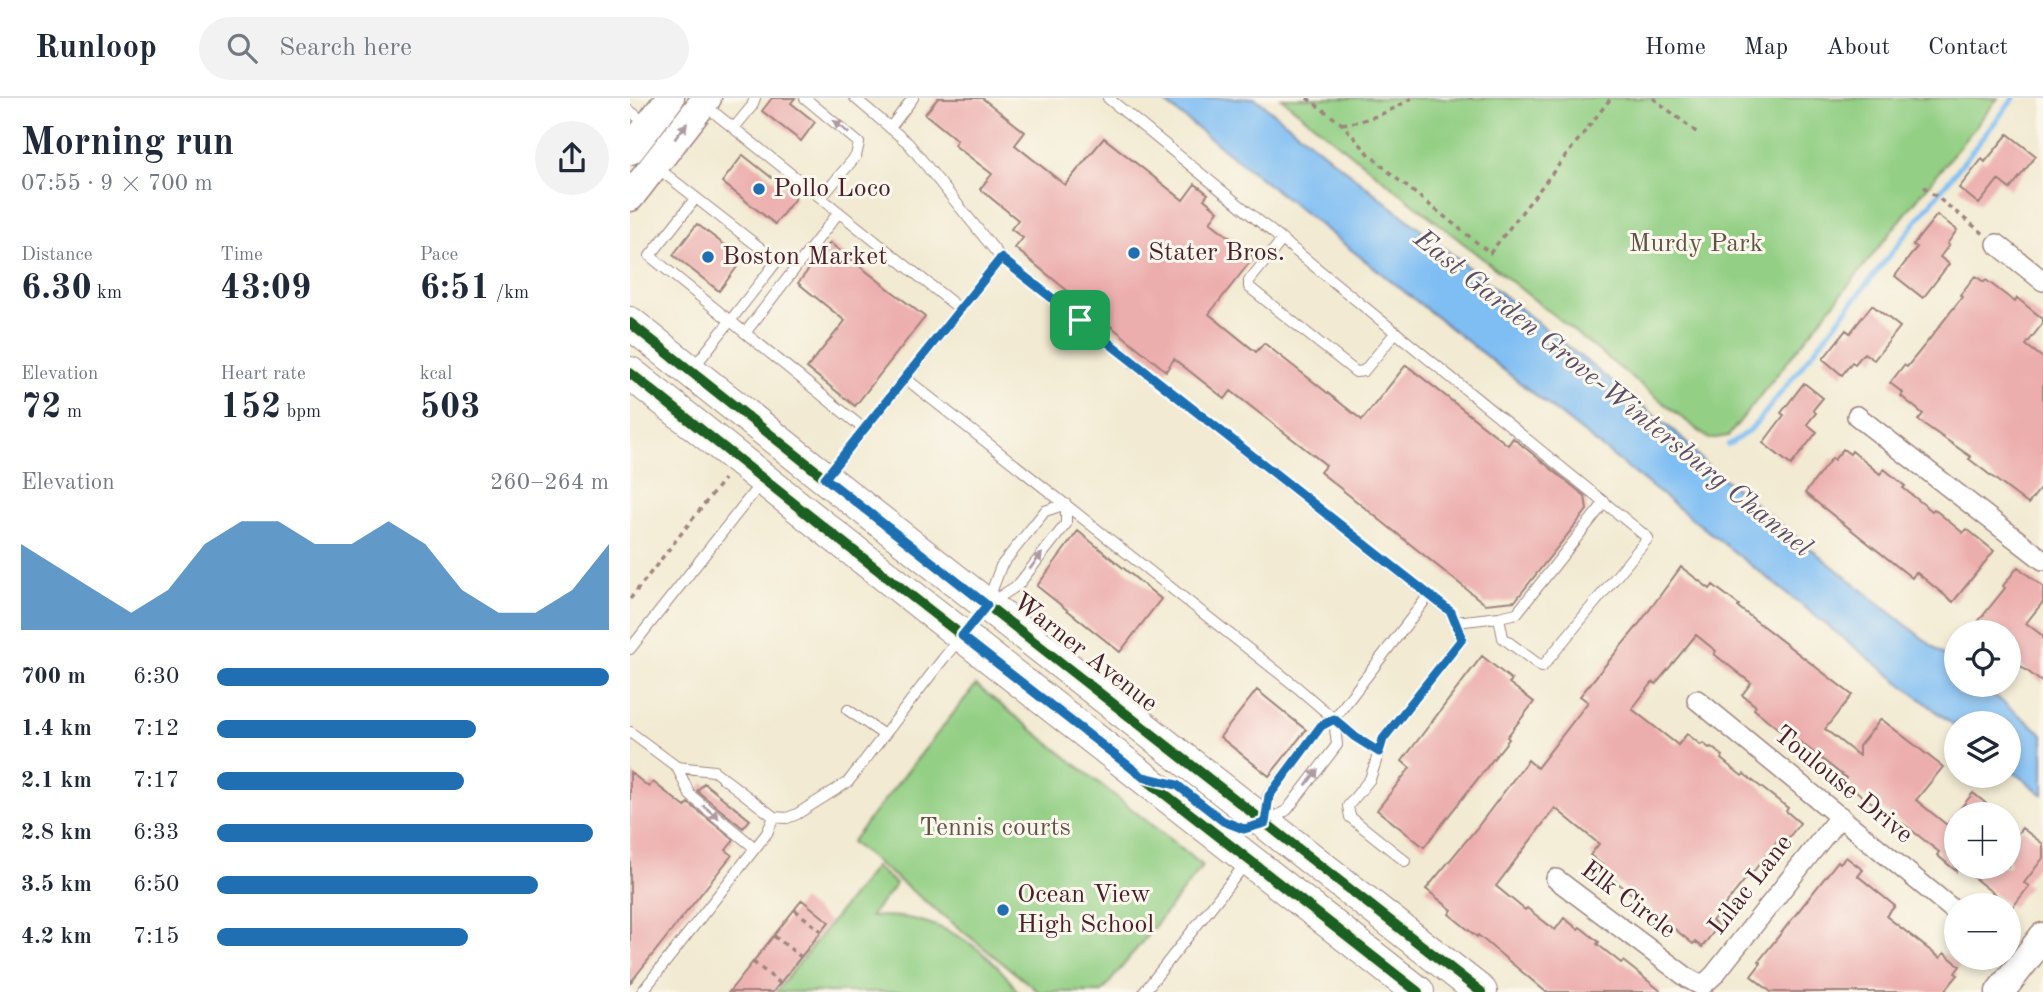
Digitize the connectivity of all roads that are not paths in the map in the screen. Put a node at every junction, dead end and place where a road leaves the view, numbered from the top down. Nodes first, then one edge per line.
1 (670, 98) edge
2 (755, 98) edge
3 (805, 98) edge
4 (855, 98) edge
5 (912, 98) edge
6 (1108, 98) edge
7 (705, 101) edge
8 (639, 118) edge
9 (734, 128) junction
10 (890, 128) junction
11 (630, 150) edge
12 (655, 166) junction
13 (630, 197) edge
14 (695, 198) junction
15 (821, 198) junction
16 (839, 212) junction
17 (1282, 240) junction
18 (1997, 244) road end
19 (1001, 258) junction
20 (2043, 281) edge
21 (960, 310) junction
22 (730, 321) junction
23 (630, 323) edge
24 (1396, 332) junction
25 (746, 334) junction
26 (691, 371) junction
27 (630, 373) edge
28 (905, 378) junction
29 (1857, 416) dead end
30 (864, 429) junction
31 (825, 478) junction
32 (764, 480) junction
33 (1605, 502) junction
34 (1066, 504) junction
35 (2043, 560) edge
36 (1429, 595) junction
37 (987, 605) junction
38 (1499, 617) junction
39 (1456, 622) junction
40 (962, 636) junction
41 (630, 649) edge
42 (1697, 700) dead end
43 (848, 710) dead end
44 (1334, 719) junction
45 (630, 732) edge
46 (884, 735) junction
47 (1379, 752) junction
48 (677, 767) junction
49 (1143, 777) junction
50 (1840, 816) junction
51 (774, 817) junction
52 (1265, 823) junction
53 (755, 848) junction
54 (1249, 860) junction
55 (1405, 861) dead end
56 (1326, 871) junction
57 (1556, 878) dead end
58 (1944, 902) edge
59 (1332, 926) junction
60 (2043, 937) edge
61 (2021, 955) edge
62 (2010, 970) edge
63 (1702, 986) joint
64 (1419, 991) edge
65 (642, 992) edge
66 (1144, 992) edge
67 (1481, 992) edge
68 (2000, 992) edge

1 - 8 main road
2 - 9 lane
15 -> 3 lane
4 - 10 lane
5 - 10 lane
6 - 17 lane
7 - 9 lane
12 -> 7 main road
8 - 11 main road
9 - 15 lane
10 - 19 lane
12 - 13 main road
12 - 14 lane
14 - 22 lane
14 - 22 lane
15 - 16 lane
16 - 21 lane
16 - 25 lane
17 - 24 lane
17 - 24 lane
18 - 20 street
19 - 21 lane
19 - 36 lane
21 - 28 lane
22 - 25 lane
22 - 26 lane
23 - 26 main road, Warner Avenue
24 - 33 lane
25 - 30 lane
26 - 31 main road, Warner Avenue
27 - 32 main road
28 - 30 lane
28 - 34 lane
29 - 35 street
30 - 31 lane
31 - 37 main road, Warner Avenue
32 - 40 main road
32 - 41 lane
33 - 38 lane
33 - 38 lane
34 - 37 lane
37 -> 34 lane
34 - 44 lane
36 - 39 lane
36 - 44 lane
37 - 40 lane
37 - 52 main road, Warner Avenue
38 - 39 lane
39 - 47 lane
40 - 46 lane
40 - 49 main road
42 - 50 street, Toulouse Drive
43 - 46 lane
44 - 47 lane
44 - 52 lane
52 -> 44 lane
45 - 48 lane
46 - 51 lane
47 - 55 lane
48 - 51 lane
48 -> 53 lane
49 - 52 main road
49 - 54 main road
50 - 58 street, Toulouse Drive
50 - 63 street, Lilac Lane
51 - 53 lane
52 - 56 main road, Warner Avenue
52 - 59 main road
53 - 65 lane
54 - 59 main road
54 - 66 lane
56 - 64 main road
56 - 67 main road, Warner Avenue
57 - 63 street, Elk Circle
59 - 64 main road
60 - 61 main road
62 - 68 main road

